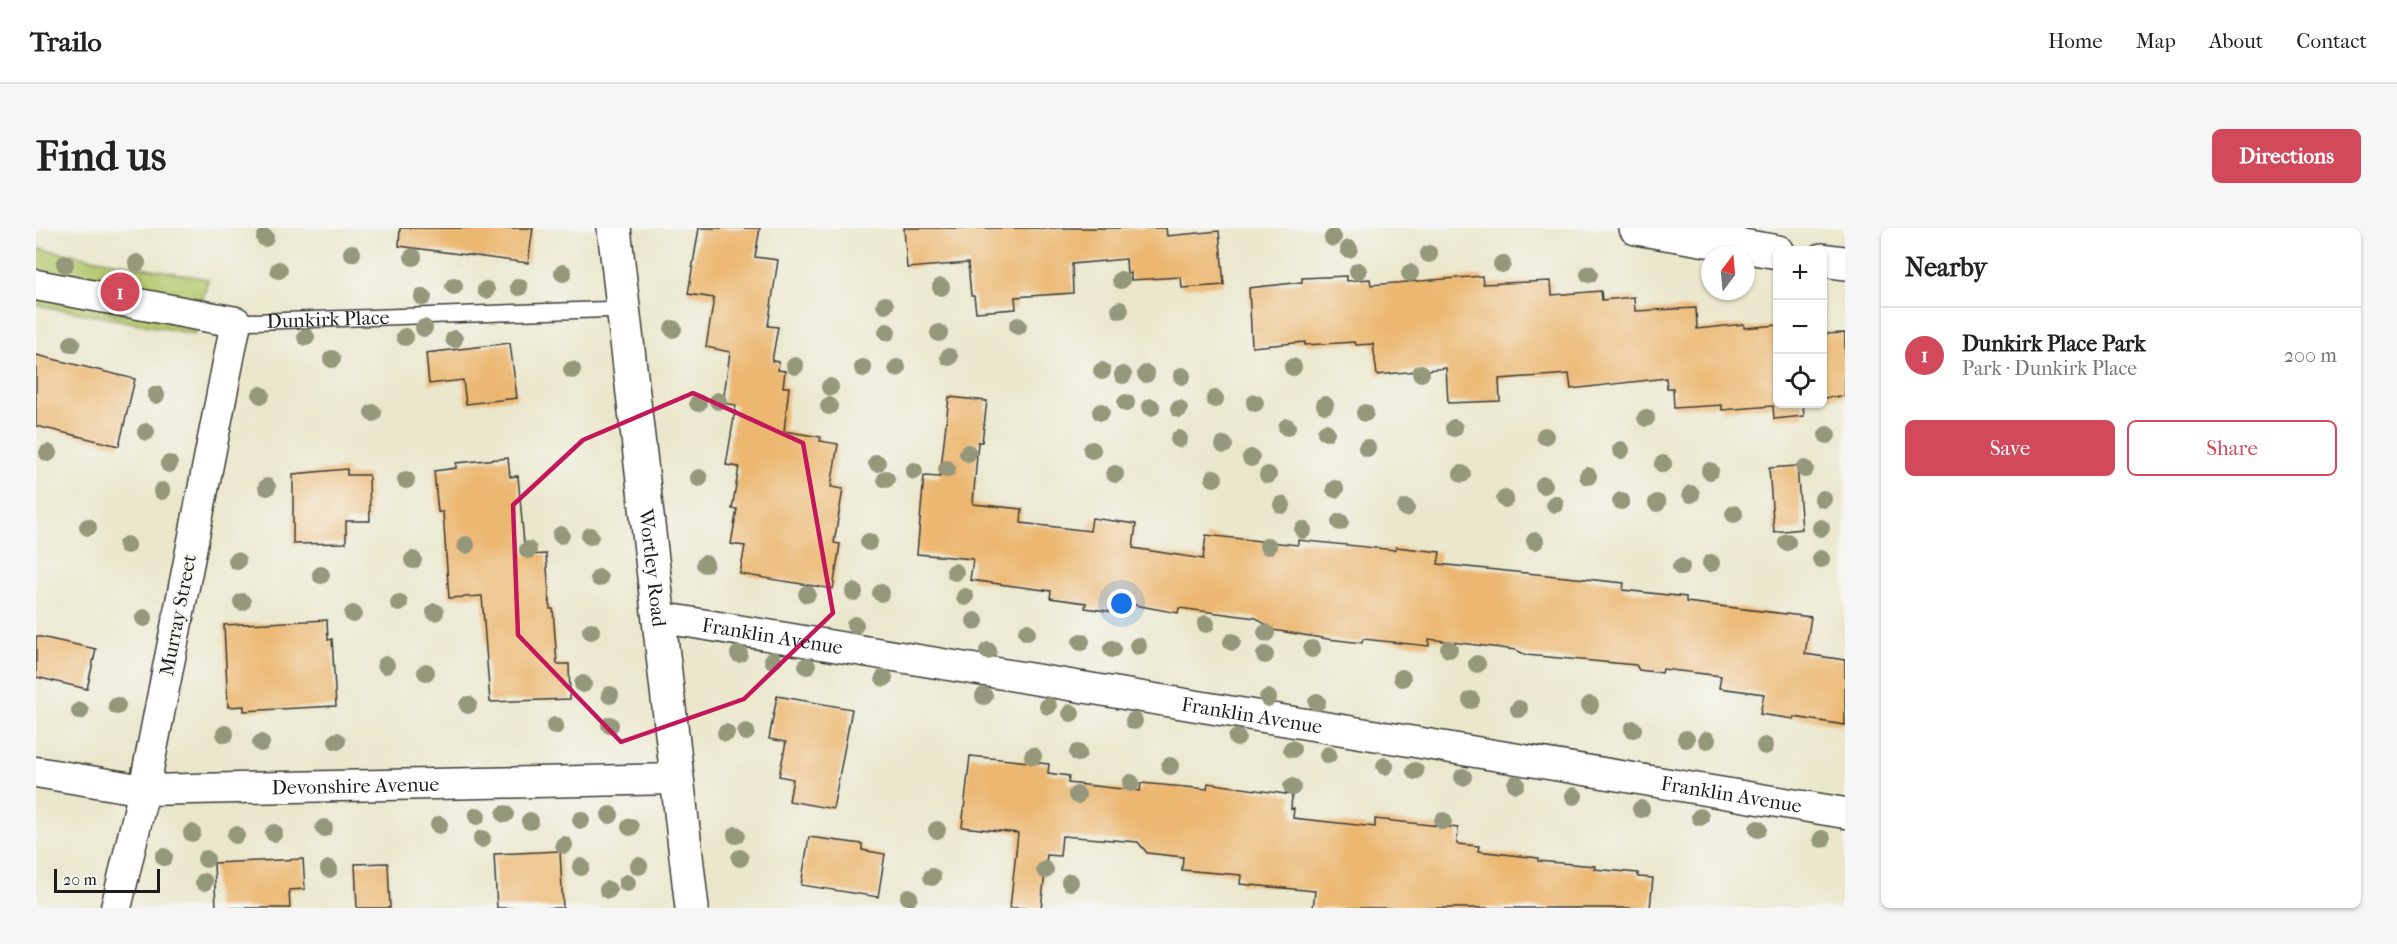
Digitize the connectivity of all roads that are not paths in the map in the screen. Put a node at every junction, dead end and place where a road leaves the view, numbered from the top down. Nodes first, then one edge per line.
1 (614, 228) edge
2 (1636, 228) edge
3 (1773, 251) edge
4 (1827, 261) edge
5 (1845, 263) edge
6 (36, 285) edge
7 (623, 309) junction
8 (236, 321) junction
9 (658, 617) junction
10 (36, 772) edge
11 (677, 779) junction
12 (144, 790) junction
13 (1845, 813) edge
14 (116, 908) edge
15 (692, 908) edge

1 - 7 street, Wortley Road
2 - 3 street
4 - 5 street
6 - 8 street, Dunkirk Place
7 - 8 lane, Dunkirk Place
7 - 9 street, Wortley Road
8 - 12 street, Murray Street
9 - 11 street, Wortley Road
9 - 13 street, Franklin Avenue
10 - 12 street, Devonshire Avenue
11 - 12 street, Devonshire Avenue
11 - 15 street, Wortley Road
12 - 14 street, Murray Street

